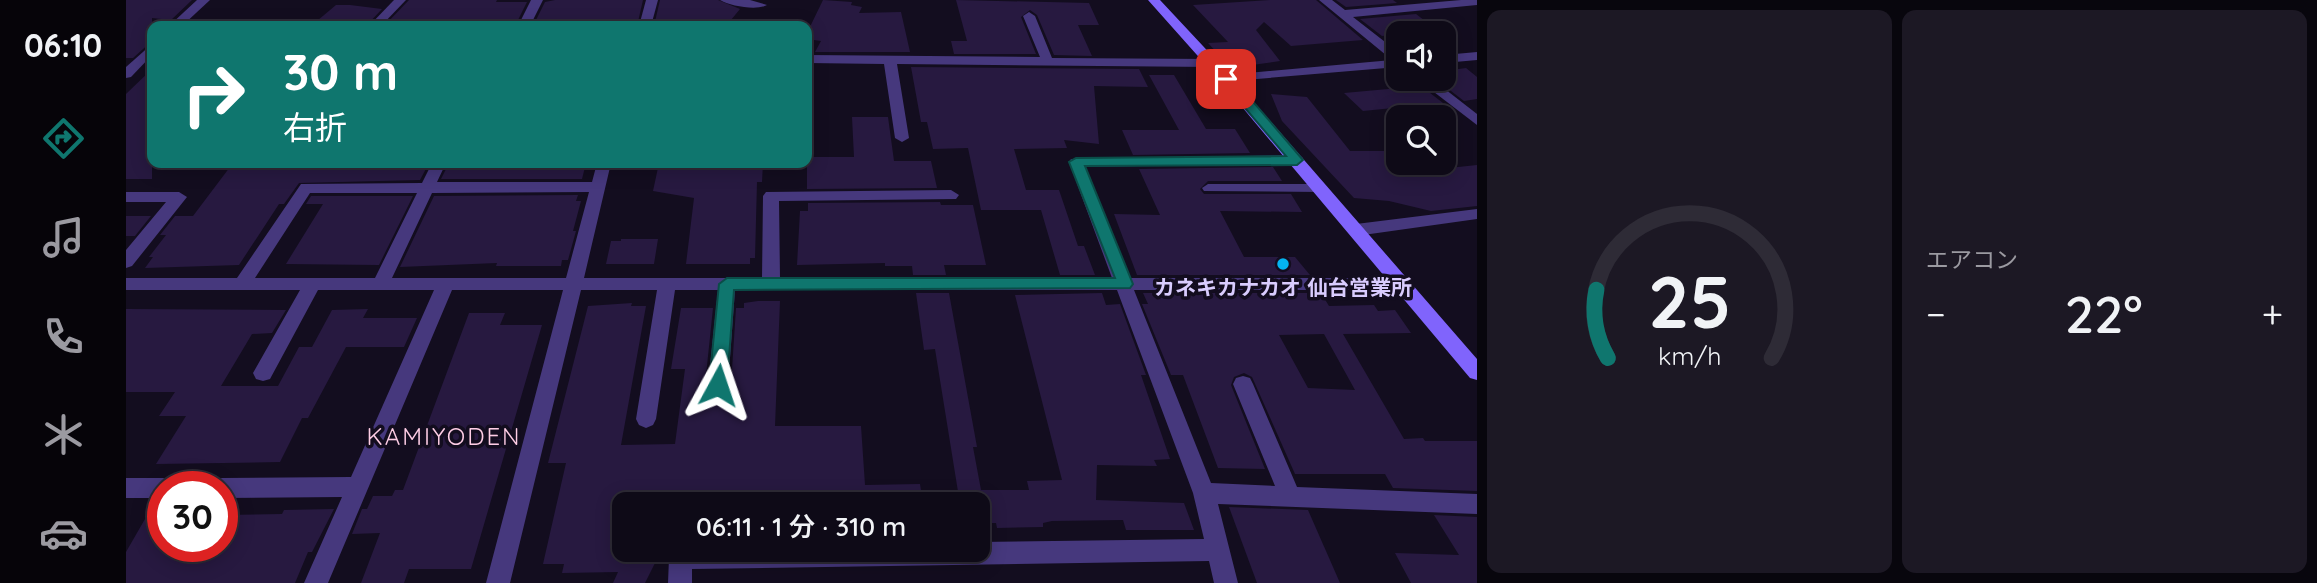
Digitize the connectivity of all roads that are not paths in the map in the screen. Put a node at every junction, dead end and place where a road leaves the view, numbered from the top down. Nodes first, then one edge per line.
1 (204, 0) edge
2 (400, 0) edge
3 (537, 0) edge
4 (652, 0) edge
5 (726, 0) edge
6 (1154, 0) edge
7 (1325, 0) edge
8 (1477, 2) edge
9 (761, 5) dead end
10 (1342, 13) junction
11 (1029, 16) dead end
12 (181, 21) edge
13 (380, 21) edge
14 (526, 21) edge
15 (646, 21) edge
16 (1386, 51) edge
17 (147, 53) edge
18 (1477, 56) edge
19 (1456, 58) edge
20 (812, 59) edge
21 (890, 59) junction
22 (1047, 60) junction
23 (1386, 62) edge
24 (1212, 63) junction
25 (126, 74) edge
26 (1226, 79) junction
27 (1440, 91) edge
28 (1475, 118) edge
29 (902, 138) dead end
30 (1297, 160) junction
31 (436, 168) edge
32 (603, 168) edge
33 (427, 187) junction
34 (597, 187) junction
35 (1208, 188) dead end
36 (1321, 188) junction
37 (951, 195) dead end
38 (126, 197) edge
39 (1477, 214) edge
40 (1356, 230) junction
41 (126, 262) edge
42 (126, 284) edge
43 (242, 284) junction
44 (313, 284) junction
45 (380, 284) junction
46 (446, 284) junction
47 (573, 284) junction
48 (667, 284) junction
49 (727, 284) junction
50 (771, 284) junction
51 (1125, 284) junction
52 (1402, 285) junction
53 (1477, 372) edge
54 (263, 373) dead end
55 (1243, 384) dead end
56 (718, 385) dead end
57 (646, 419) dead end
58 (359, 487) junction
59 (126, 488) edge
60 (147, 488) edge
61 (238, 488) edge
62 (1203, 493) junction
63 (1290, 496) junction
64 (1477, 504) edge
65 (1219, 550) junction
66 (316, 583) edge
67 (498, 583) edge
68 (680, 583) edge
69 (1226, 583) edge

1 - 12 street
2 - 13 street
3 - 14 street
4 - 15 street
5 - 9 street
6 - 24 main road
7 - 10 street
8 - 10 street
10 - 16 street
11 - 22 street
17 - 25 street
18 - 19 street
20 - 21 street
21 - 22 street
21 - 29 street
22 - 24 street
23 - 26 street
24 - 26 main road
26 - 30 main road
27 - 28 street
30 - 36 main road
30 - 51 street
31 - 33 street
32 - 34 street
33 - 34 street
33 - 43 street
33 - 45 street
34 - 47 street
35 - 36 lane
36 - 40 main road
37 - 50 street
38 - 41 street
39 - 40 street
40 - 52 main road
42 - 43 street
43 - 44 street
44 - 45 street
44 - 54 street
45 - 46 street
46 - 47 street
46 - 58 street
47 - 48 street
47 - 67 street
48 - 49 street
48 - 57 street
49 - 50 street
49 - 56 street
50 - 51 street
51 - 52 street
51 - 62 street
52 - 53 main road
55 - 63 street
58 - 61 street
58 - 66 street
59 - 60 street
62 - 63 street
62 - 65 street
63 - 64 street
65 - 68 street
65 - 69 street

